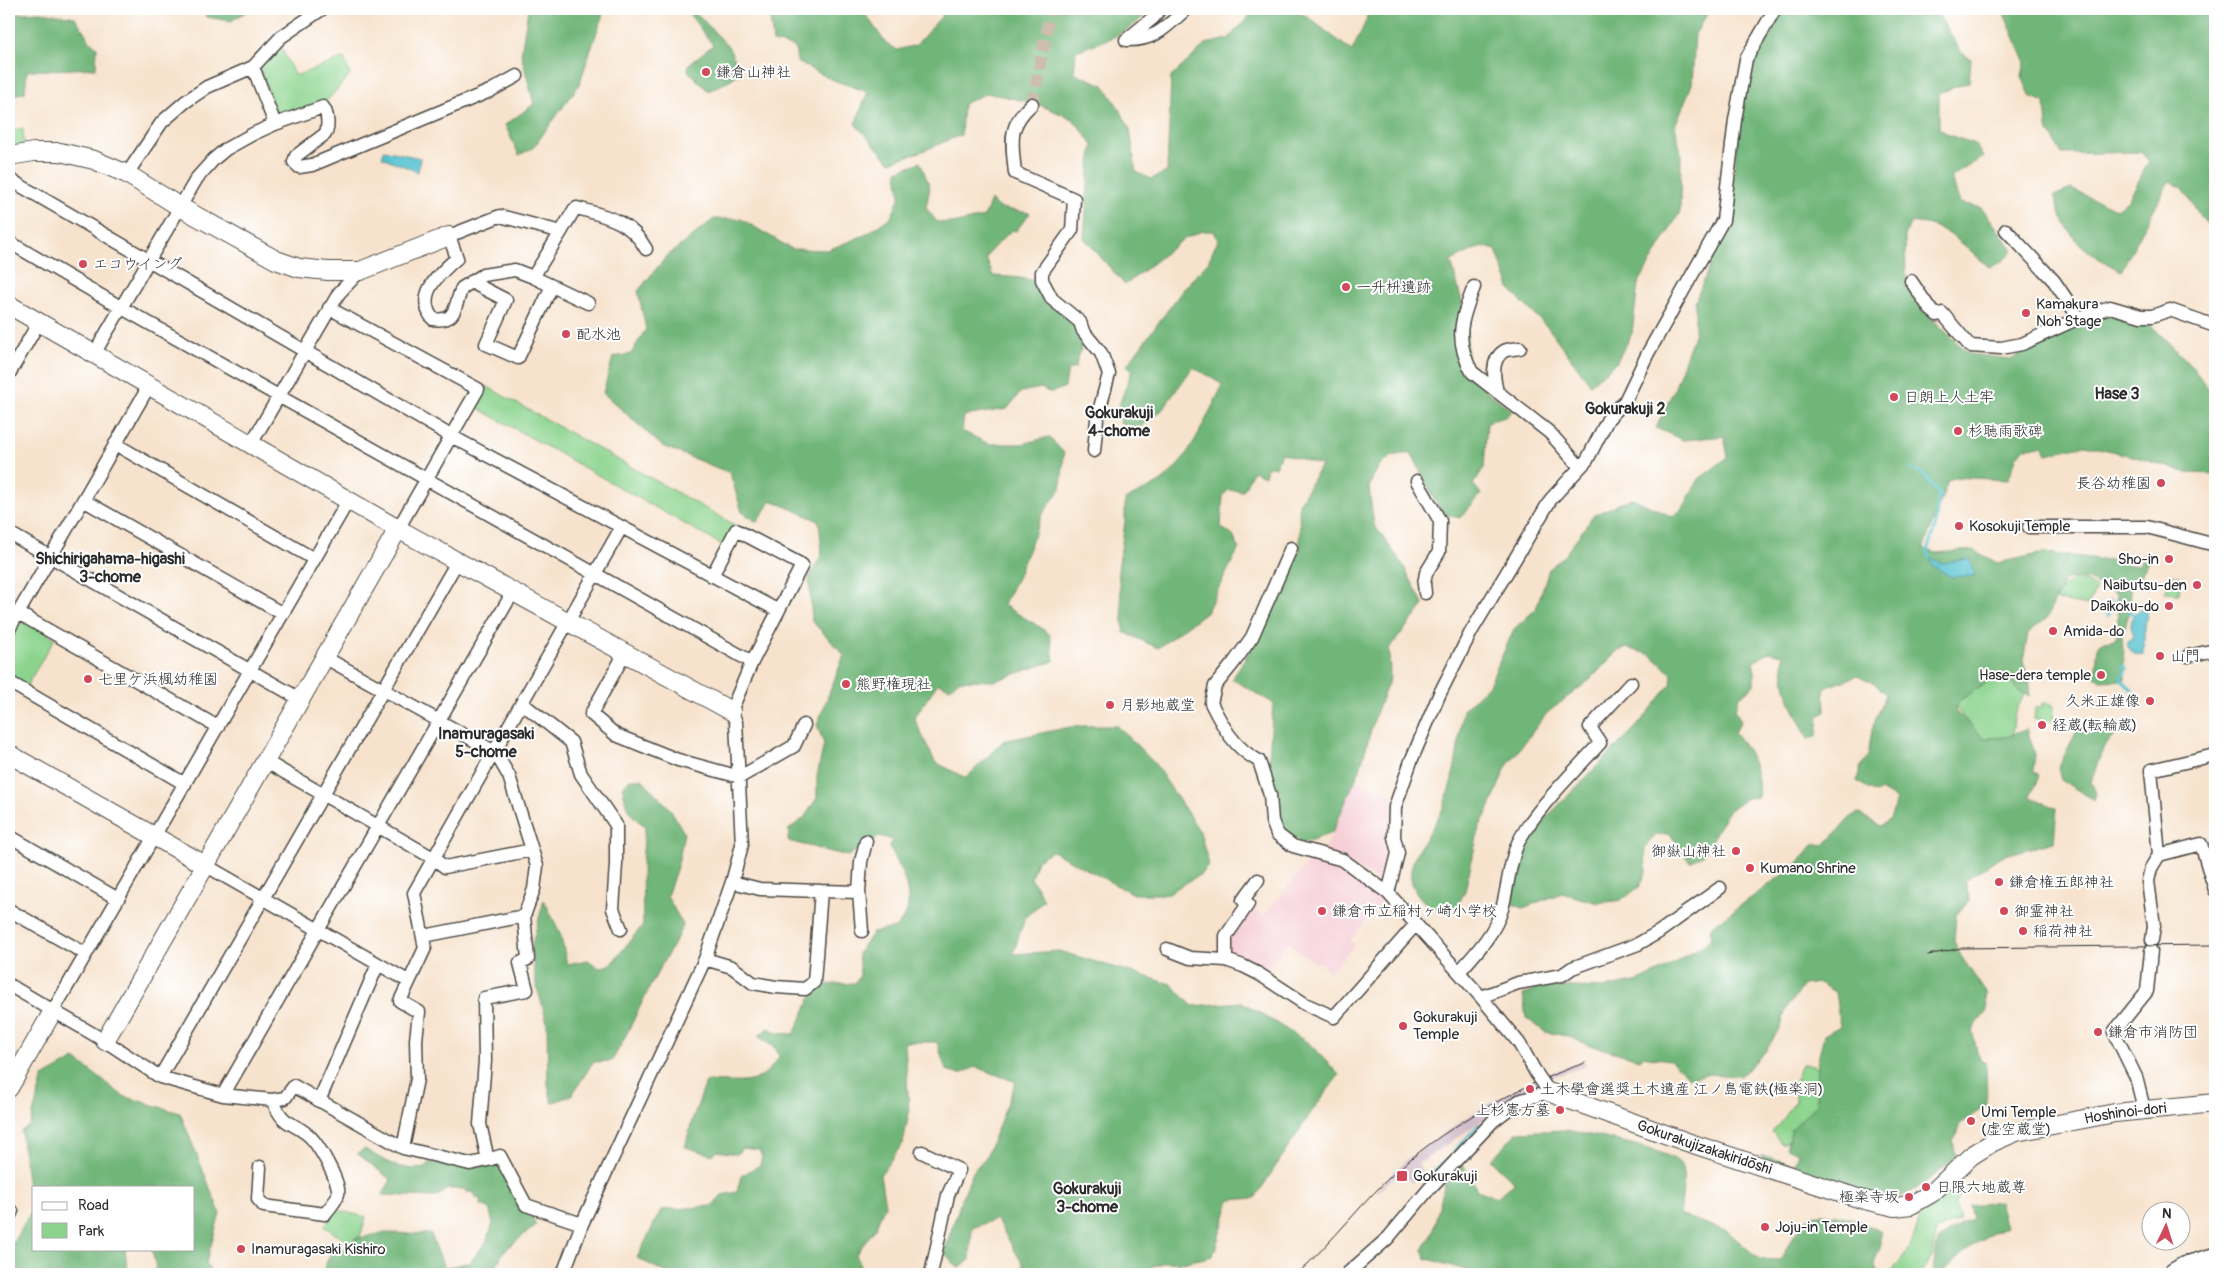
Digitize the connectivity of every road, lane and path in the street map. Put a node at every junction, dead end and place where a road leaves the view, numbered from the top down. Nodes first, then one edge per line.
1 (322, 9) edge
2 (1160, 9) edge
3 (1186, 9) edge
4 (1775, 9) edge
5 (252, 67) junction
6 (517, 76) dead end
7 (1032, 104) tunnel mouth
8 (275, 124) junction
9 (9, 156) edge
10 (126, 174) junction
11 (9, 179) edge
12 (180, 207) junction
13 (2006, 230) dead end
14 (560, 232) junction
15 (449, 236) junction
16 (9, 242) edge
17 (646, 249) dead end
18 (149, 261) junction
19 (360, 271) junction
20 (533, 277) junction
21 (1911, 281) dead end
22 (471, 282) junction
23 (552, 286) junction
24 (1474, 287) dead end
25 (588, 303) dead end
26 (9, 305) edge
27 (122, 308) junction
28 (330, 308) junction
29 (2079, 318) junction
30 (39, 322) junction
31 (2215, 326) edge
32 (1520, 348) dead end
33 (305, 350) junction
34 (94, 354) junction
35 (10, 369) edge
36 (149, 386) junction
37 (1497, 392) junction
38 (279, 396) junction
39 (451, 436) junction
40 (115, 444) junction
41 (250, 444) junction
42 (1094, 451) dead end
43 (1580, 467) junction
44 (426, 479) junction
45 (1417, 481) dead end
46 (83, 500) junction
47 (348, 500) junction
48 (621, 528) junction
49 (2029, 528) dead end
50 (398, 529) junction
51 (9, 533) edge
52 (2215, 545) edge
53 (1291, 548) dead end
54 (51, 556) junction
55 (314, 559) junction
56 (457, 562) junction
57 (595, 574) junction
58 (712, 576) junction
59 (513, 592) junction
60 (1425, 593) dead end
61 (777, 610) junction
62 (18, 613) junction
63 (282, 614) junction
64 (568, 622) junction
65 (9, 629) edge
66 (2215, 650) edge
67 (625, 653) junction
68 (2188, 656) dead end
69 (324, 658) junction
70 (752, 662) junction
71 (250, 671) junction
72 (9, 682) edge
73 (1631, 683) dead end
74 (383, 690) junction
75 (300, 699) junction
76 (523, 704) junction
77 (731, 711) junction
78 (438, 721) junction
79 (804, 724) dead end
80 (218, 727) junction
81 (495, 752) junction
82 (9, 754) edge
83 (2215, 755) edge
84 (265, 761) junction
85 (740, 777) junction
86 (185, 784) junction
87 (323, 795) junction
88 (378, 826) junction
89 (9, 836) edge
90 (154, 836) junction
91 (866, 841) dead end
92 (532, 850) junction
93 (2159, 854) junction
94 (433, 858) junction
95 (205, 866) junction
96 (1258, 880) dead end
97 (732, 882) junction
98 (1720, 888) dead end
99 (2215, 890) edge
100 (821, 891) junction
101 (859, 892) junction
102 (1388, 893) junction
103 (118, 899) junction
104 (264, 899) junction
105 (9, 910) edge
106 (524, 916) junction
107 (1416, 924) junction
108 (318, 930) junction
109 (621, 930) dead end
110 (862, 932) dead end
111 (424, 936) junction
112 (1167, 949) dead end
113 (86, 954) junction
114 (705, 959) junction
115 (1226, 960) junction
116 (378, 964) junction
117 (1459, 972) junction
118 (408, 981) junction
119 (9, 985) edge
120 (1481, 996) junction
121 (53, 1011) junction
122 (105, 1041) junction
123 (15, 1064) edge
124 (160, 1077) junction
125 (9, 1088) edge
126 (1546, 1089) junction
127 (223, 1095) junction
128 (272, 1100) junction
129 (319, 1101) junction
130 (2215, 1103) edge
131 (2144, 1109) junction
132 (2038, 1127) joint
133 (403, 1148) junction
134 (922, 1152) dead end
135 (488, 1160) junction
136 (260, 1167) dead end
137 (9, 1210) edge
138 (9, 1217) edge
139 (582, 1224) junction
140 (2215, 1258) edge
141 (563, 1274) edge
142 (931, 1274) edge
143 (1347, 1274) edge
144 (2175, 1274) edge

1 - 5 street
2 - 3 street
4 - 43 street
5 - 8 street
5 - 10 street
6 - 8 street
7 - 42 street
8 - 12 street
9 - 10 street
10 - 12 street
11 - 18 street
12 - 18 street
12 - 19 street
13 - 29 street
14 - 15 street
14 - 17 street
14 - 20 street
15 - 19 street
15 - 22 street
16 - 27 street
18 - 27 street
18 - 33 street
19 - 28 street
20 - 22 street
20 - 23 street
21 - 29 street
22 - 23 street
23 - 25 street
24 - 37 street
26 - 30 street
27 - 34 street
27 - 38 street
28 - 33 street
28 - 39 street
29 - 31 street
30 - 34 street
30 - 35 street
32 - 37 street
33 - 38 street
33 - 39 street
34 - 36 street
36 - 40 street
36 - 41 street
37 - 43 street
38 - 41 street
38 - 44 street
39 - 44 street
39 - 48 street
40 - 46 street
40 - 55 street
41 - 47 street
43 - 102 street
44 - 50 street
44 - 57 street
45 - 60 street
46 - 54 street
46 - 63 street
47 - 50 street
47 - 55 street
48 - 57 street
48 - 58 street
49 - 52 street
50 - 56 street
50 - 69 street
51 - 54 street
53 - 102 street
54 - 62 street
54 - 71 street
55 - 63 street
56 - 59 street
56 - 74 street
57 - 64 street
57 - 70 street
58 - 61 street
58 - 61 street
59 - 64 street
59 - 78 street
61 - 70 street
62 - 65 street
62 - 80 street
63 - 71 street
64 - 67 street
64 - 76 street
66 - 68 street
67 - 77 street
67 - 85 street
69 - 74 street
69 - 75 street
70 - 77 street
71 - 75 street
71 - 80 street
72 - 86 street
73 - 117 street
74 - 78 street
74 - 87 street
75 - 84 street
76 - 81 street
76 - 109 street
77 - 85 street
78 - 81 street
78 - 88 street
79 - 85 street
80 - 86 street
81 - 92 street
81 - 94 street
82 - 90 street
83 - 93 street
84 - 87 street
84 - 95 street
85 - 97 street
86 - 90 street
87 - 88 street
87 - 104 street
88 - 94 street
88 - 108 street
89 - 103 street
90 - 95 street
90 - 103 street
91 - 101 street
92 - 94 street
92 - 106 street
93 - 99 street
93 - 131 street
94 - 111 street
95 - 104 street
95 - 122 street
96 - 115 street
97 - 100 street
97 - 114 street
98 - 120 street
100 - 101 street
100 - 114 street
101 - 110 street
102 - 107 street
103 - 113 street
104 - 108 street
104 - 124 street
105 - 113 street
106 - 111 street
106 - 135 street
107 - 115 street
107 - 117 street
108 - 116 street
108 - 127 street
111 - 118 street
112 - 115 street
113 - 121 street
114 - 139 street
116 - 118 street
116 - 129 street
117 - 120 street
118 - 133 street
119 - 121 street
120 - 126 street, bridge
121 - 122 street
121 - 123 street
122 - 124 street
123 - 125 street
124 - 127 street
126 - 132 street, Gokurakujizakakiridōshi
126 - 143 street
127 - 128 street
128 - 129 street
128 - 136 street
129 - 133 street
130 - 131 street, Hoshinoi-dori
131 - 132 street, Hoshinoi-dori
133 - 135 street
134 - 142 street
135 - 139 street
137 - 138 street
139 - 141 street
140 - 144 highway

